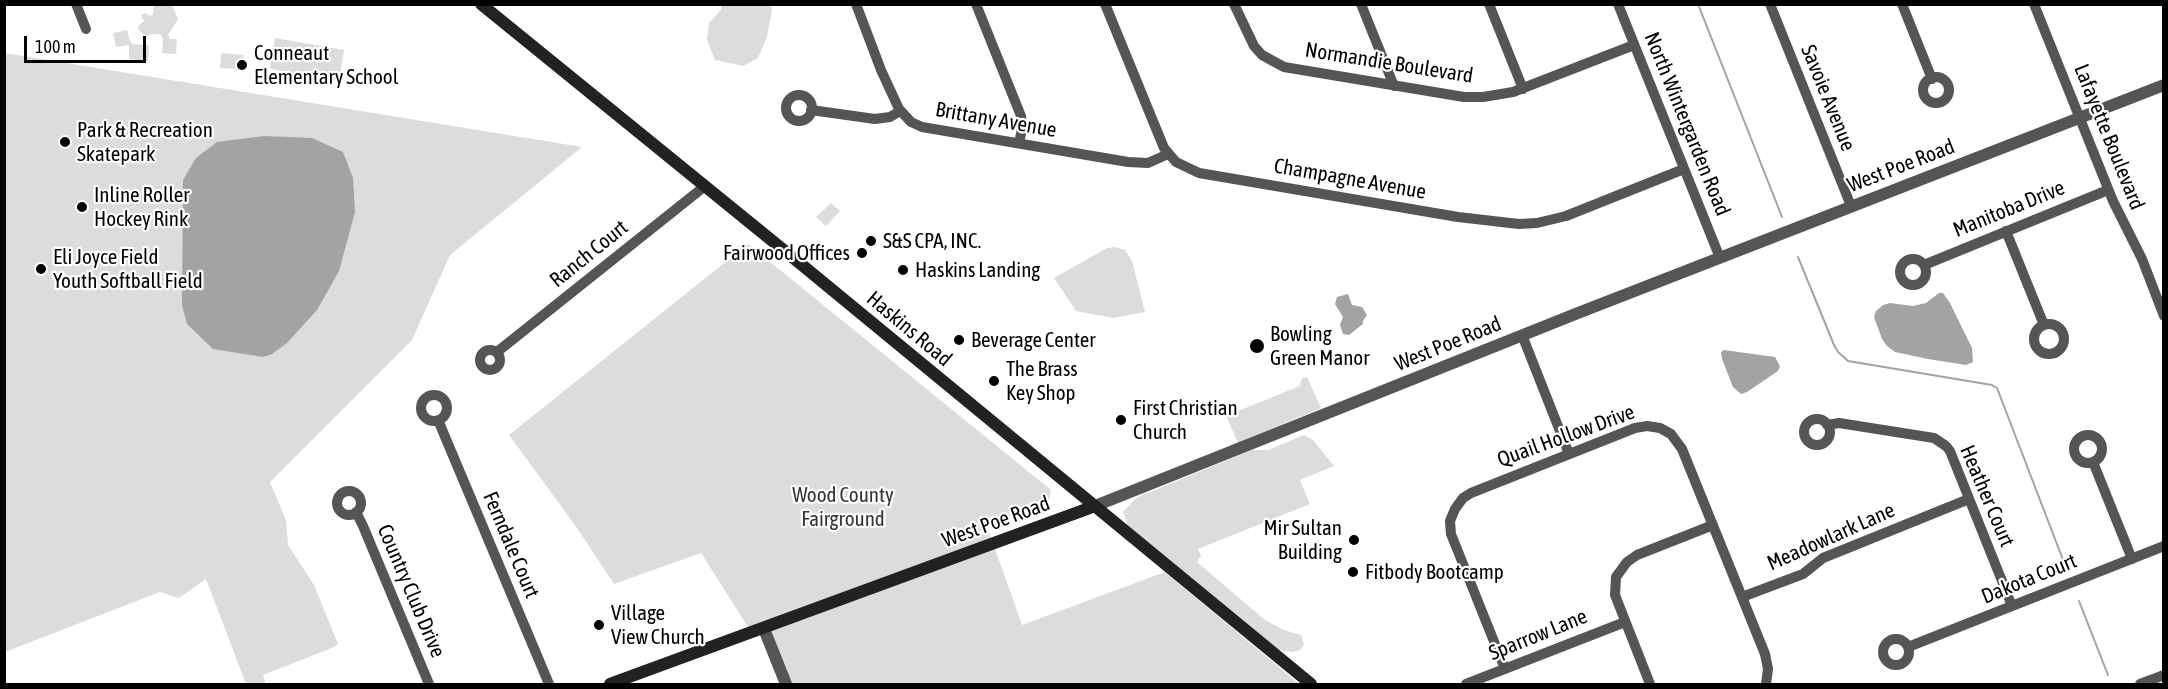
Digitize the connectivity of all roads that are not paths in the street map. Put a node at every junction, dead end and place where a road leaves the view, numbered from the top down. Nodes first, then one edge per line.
1 (76, 4) edge
2 (481, 4) edge
3 (856, 4) edge
4 (976, 4) edge
5 (1105, 4) edge
6 (1234, 4) edge
7 (1361, 4) edge
8 (1489, 4) edge
9 (1618, 4) edge
10 (1770, 4) edge
11 (1902, 4) edge
12 (2034, 4) edge
13 (86, 29) dead end
14 (1634, 45) junction
15 (1932, 79) dead end
16 (2163, 85) edge
17 (1394, 86) junction
18 (1523, 89) junction
19 (812, 110) dead end
20 (900, 111) junction
21 (2081, 118) junction
22 (1019, 143) junction
23 (1168, 154) junction
24 (1684, 169) junction
25 (705, 186) junction
26 (2108, 190) junction
27 (1851, 206) junction
28 (2006, 231) junction
29 (1720, 258) junction
30 (1924, 265) dead end
31 (2163, 316) edge
32 (2044, 325) dead end
33 (1522, 335) junction
34 (497, 352) dead end
35 (438, 420) dead end
36 (1827, 425) dead end
37 (1569, 454) junction
38 (2093, 462) dead end
39 (1969, 499) junction
40 (1095, 506) junction
41 (356, 512) dead end
42 (1713, 525) junction
43 (2163, 546) edge
44 (2132, 559) junction
45 (1742, 597) junction
46 (2012, 606) junction
47 (1625, 622) junction
48 (764, 629) junction
49 (1908, 647) dead end
50 (1504, 669) junction
51 (2163, 675) edge
52 (429, 684) edge
53 (549, 684) edge
54 (610, 684) edge
55 (786, 684) edge
56 (1311, 684) edge
57 (1466, 684) edge
58 (1650, 684) edge
59 (1766, 684) edge
60 (2140, 684) edge

1 - 13 street
2 - 25 main road, Haskins Road
3 - 20 street
4 - 22 street
5 - 23 street
6 - 17 street, Normandie Boulevard
7 - 17 street
8 - 18 street
9 - 14 street, North Wintergarden Road
10 - 27 street, Savoie Avenue
11 - 15 street
12 - 21 street, Lafayette Boulevard
14 - 18 street, Normandie Boulevard
14 - 24 street, North Wintergarden Road
16 - 21 street, West Poe Road
17 - 18 street, Normandie Boulevard
19 - 20 street
20 - 22 street, Brittany Avenue
21 - 26 street, Lafayette Boulevard
21 - 27 street, West Poe Road
22 - 23 street, Brittany Avenue
23 - 24 street, Champagne Avenue
24 - 29 street, North Wintergarden Road
25 - 34 street, Ranch Court
25 - 40 main road, Haskins Road
26 - 28 street, Manitoba Drive
26 - 31 street, Lafayette Boulevard
27 - 29 street, West Poe Road
28 - 30 street, Manitoba Drive
28 - 32 street
29 - 33 street, West Poe Road
33 - 37 street
33 - 40 street, West Poe Road
35 - 53 street, Ferndale Court
36 - 39 street, Heather Court
37 - 42 street, Quail Hollow Drive
37 - 50 street, Quail Hollow Drive
38 - 44 street
39 - 45 street, Meadowlark Lane
39 - 46 street, Heather Court
40 - 48 main road, West Poe Road
40 - 56 main road, Haskins Road
41 - 52 street, Country Club Drive
42 - 45 street, Quail Hollow Drive
42 - 47 street
43 - 44 street, Dakota Court
44 - 46 street, Dakota Court
45 - 59 street, Quail Hollow Drive
46 - 49 street, Dakota Court
47 - 50 street, Sparrow Lane
47 - 58 street
48 - 54 main road, West Poe Road
48 - 55 street
50 - 57 street, Sparrow Lane
51 - 60 street

